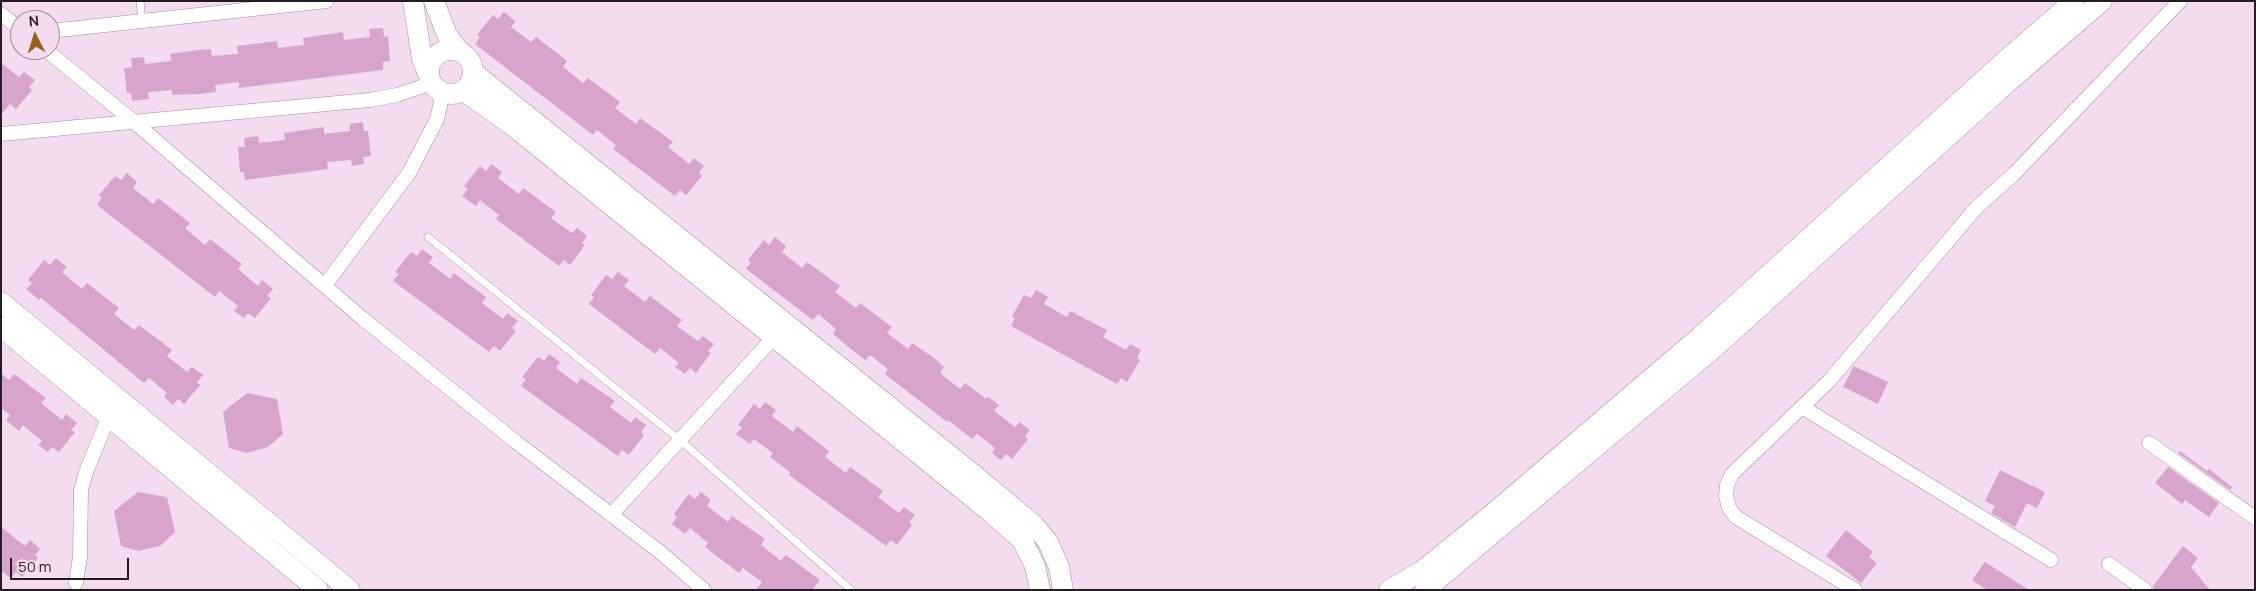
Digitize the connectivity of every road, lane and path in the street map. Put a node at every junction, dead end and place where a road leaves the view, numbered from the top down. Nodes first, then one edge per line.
1 (140, 1) edge
2 (327, 1) edge
3 (412, 1) edge
4 (434, 1) edge
5 (2074, 1) edge
6 (2102, 1) edge
7 (2180, 1) edge
8 (142, 21) junction
9 (60, 30) edge
10 (458, 50) junction
11 (58, 60) edge
12 (474, 73) junction
13 (435, 84) junction
14 (464, 91) junction
15 (134, 121) junction
16 (1, 134) edge
17 (428, 237) dead end
18 (325, 285) junction
19 (1, 302) edge
20 (1, 327) edge
21 (774, 338) junction
22 (113, 407) junction
23 (1802, 407) junction
24 (680, 440) junction
25 (2149, 443) dead end
26 (611, 515) junction
27 (2255, 518) edge
28 (2051, 560) dead end
29 (2110, 564) dead end
30 (73, 587) edge
31 (318, 590) edge
32 (350, 590) edge
33 (704, 590) edge
34 (851, 590) edge
35 (1040, 590) edge
36 (1063, 590) edge
37 (1389, 590) edge
38 (1426, 590) edge
39 (1855, 590) edge
40 (2145, 590) edge

1 - 8 lane
2 - 8 street
3 - 13 street
4 - 10 street
5 - 37 street
6 - 38 street
7 - 23 street
8 - 9 street
10 - 12 street
10 - 13 street
11 - 15 street
12 - 14 street
12 - 36 street
13 - 14 street
13 - 15 street
13 - 18 street
14 - 21 street
15 - 16 street
15 - 18 street
17 - 24 lane
18 - 26 street
19 - 22 street
20 - 22 street
21 - 24 street
21 - 35 street
22 - 30 street
22 - 31 street
22 - 32 street
23 - 28 street
23 - 39 street
24 - 26 street
24 - 34 lane
25 - 27 street
26 - 33 street
29 - 40 street

